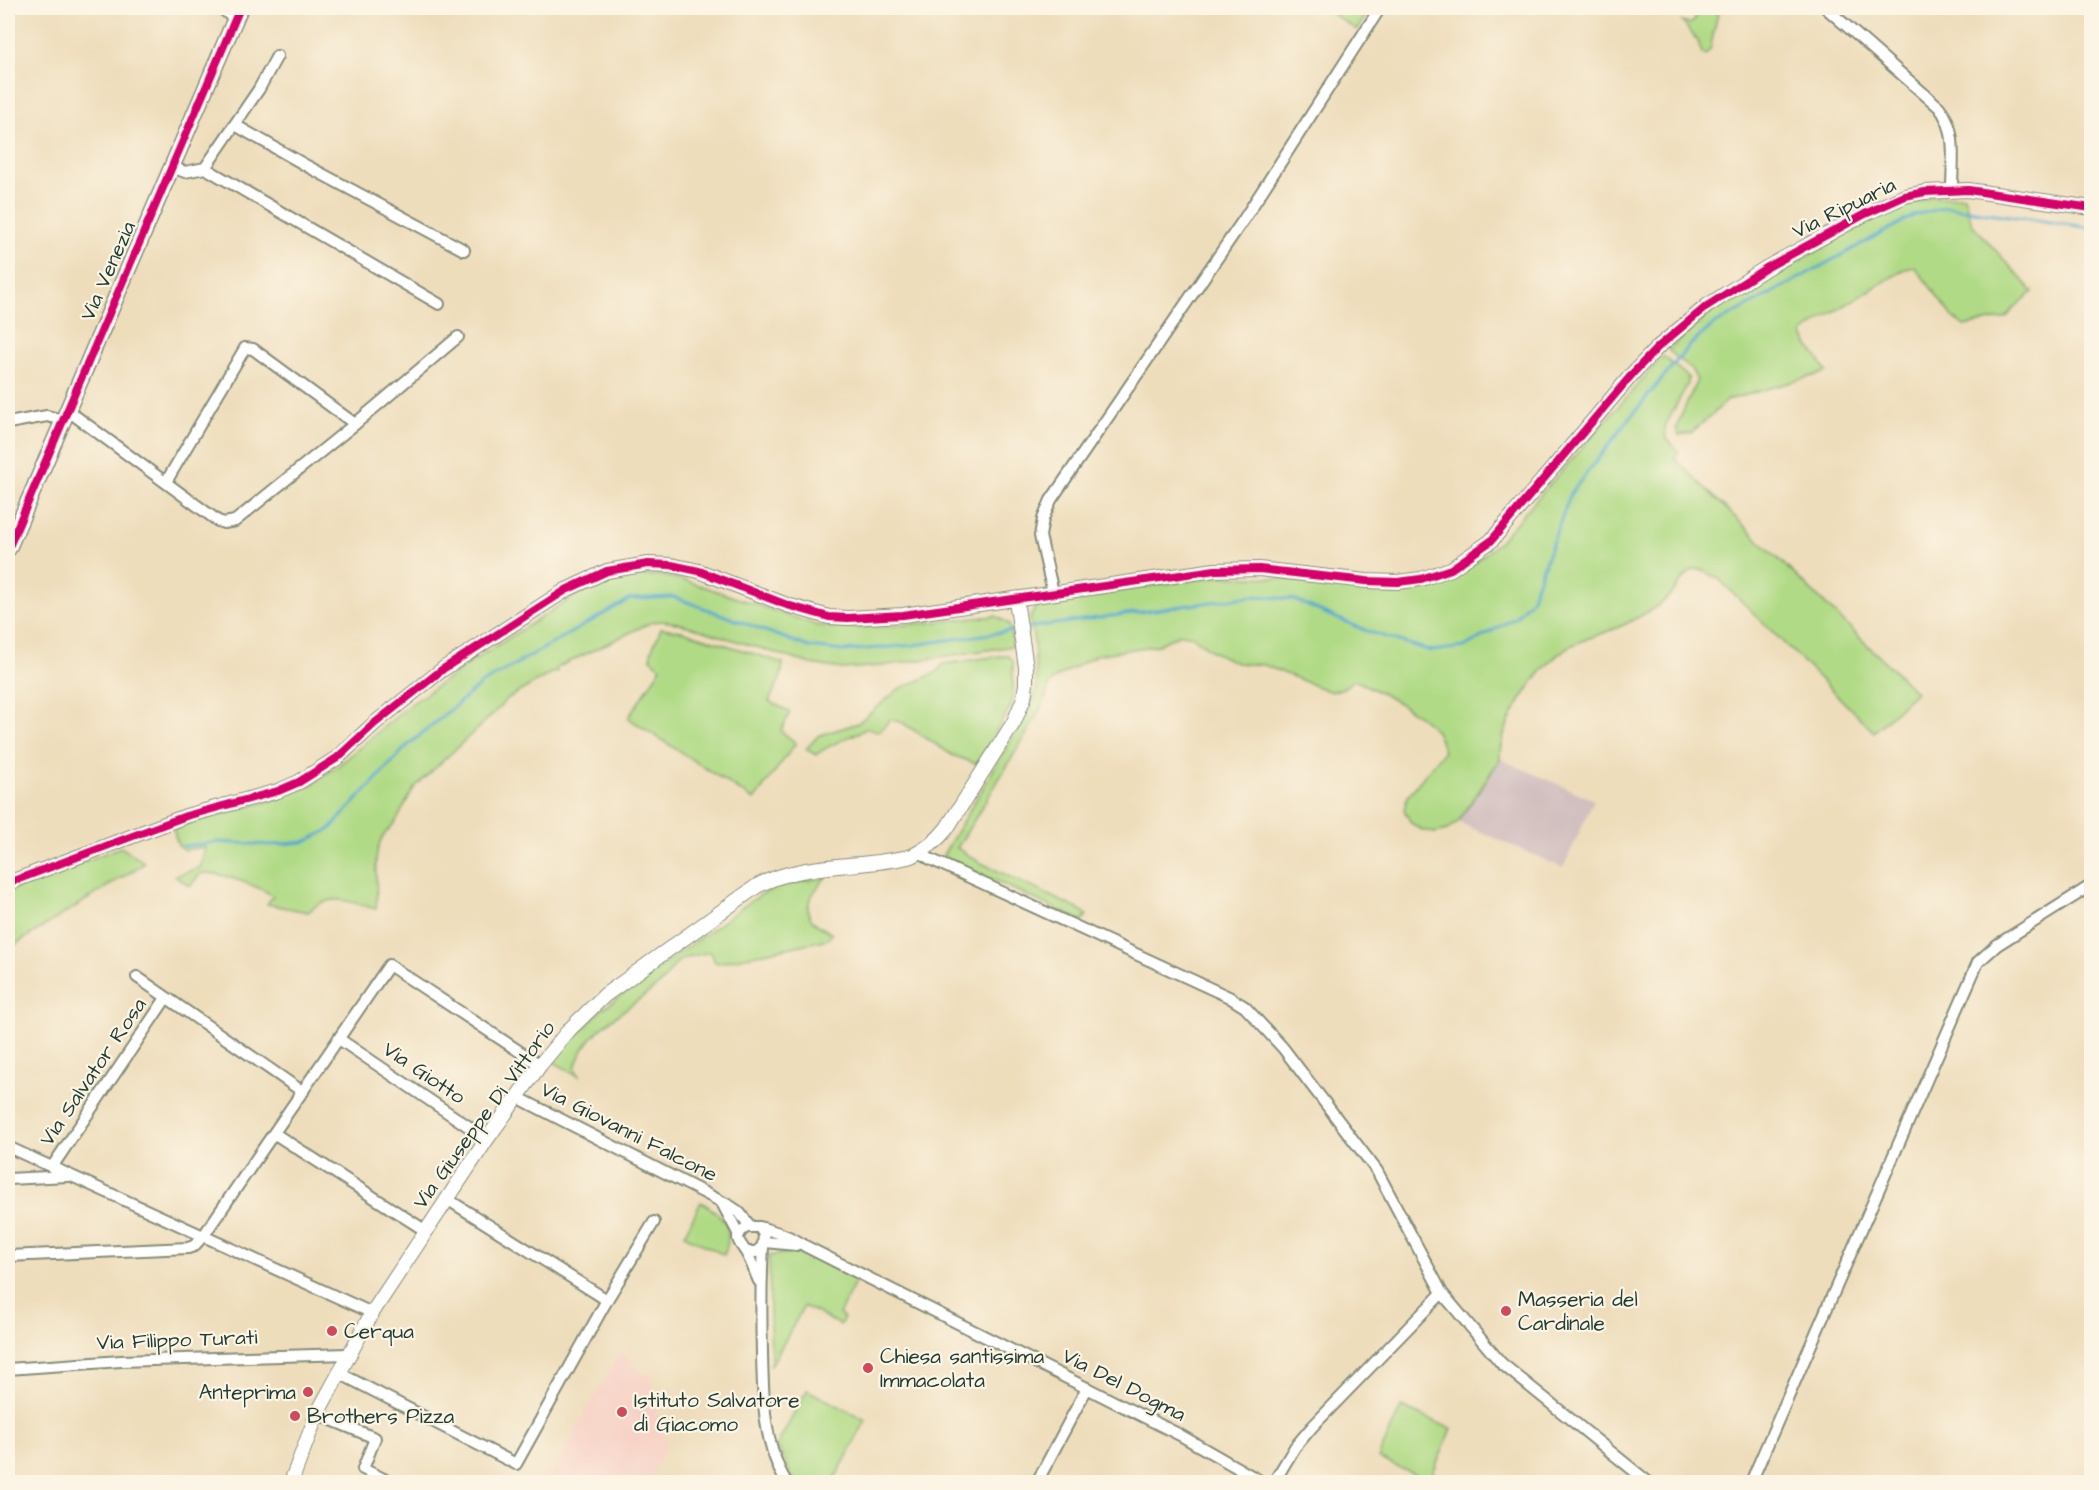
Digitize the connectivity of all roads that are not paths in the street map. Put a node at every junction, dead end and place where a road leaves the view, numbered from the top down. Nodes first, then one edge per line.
1 (222, 8) edge
2 (1380, 8) edge
3 (1826, 8) edge
4 (238, 13) edge
5 (277, 56) dead end
6 (235, 125) junction
7 (172, 167) junction
8 (205, 168) junction
9 (1952, 189) junction
10 (2091, 208) edge
11 (464, 250) dead end
12 (439, 304) dead end
13 (458, 337) dead end
14 (65, 415) junction
15 (8, 423) edge
16 (355, 424) junction
17 (166, 482) junction
18 (8, 549) edge
19 (1053, 591) junction
20 (1016, 600) junction
21 (920, 852) junction
22 (8, 883) edge
23 (2091, 885) edge
24 (137, 977) dead end
25 (166, 998) junction
26 (339, 1039) junction
27 (540, 1065) junction
28 (303, 1092) junction
29 (517, 1096) junction
30 (275, 1134) junction
31 (487, 1139) junction
32 (8, 1147) edge
33 (52, 1167) junction
34 (71, 1176) junction
35 (8, 1179) edge
36 (447, 1199) junction
37 (722, 1203) junction
38 (654, 1222) dead end
39 (754, 1227) junction
40 (426, 1231) junction
41 (739, 1235) junction
42 (204, 1236) junction
43 (764, 1244) junction
44 (805, 1246) junction
45 (747, 1252) junction
46 (8, 1256) edge
47 (760, 1284) junction
48 (1442, 1293) junction
49 (607, 1300) junction
50 (372, 1313) junction
51 (348, 1354) junction
52 (8, 1369) edge
53 (339, 1372) junction
54 (1087, 1388) junction
55 (317, 1414) junction
56 (291, 1482) edge
57 (390, 1482) edge
58 (786, 1482) edge
59 (1037, 1482) edge
60 (1262, 1482) edge
61 (1274, 1482) edge
62 (1648, 1482) edge
63 (1751, 1482) edge

1 - 4 street
2 - 19 street
3 - 9 street
4 - 7 main road, Via Venezia
5 - 6 street
6 - 8 street
6 - 11 street
7 - 8 street
7 - 14 main road, Via Venezia
8 - 12 street
9 - 10 street, Via Ripuaria
9 - 19 street, Via Ripuaria
13 - 16 street
14 - 15 street
14 - 17 street
14 - 18 main road, Via Venezia
16 - 17 street
16 - 17 street
19 - 20 street, Via Ripuaria
20 - 21 street, Via Giuseppe Di Vittorio
20 - 22 street, Via Ripuaria
21 - 27 street, Via Giuseppe Di Vittorio
21 - 48 street
23 - 63 street
24 - 25 street, Via Salvator Rosa
25 - 28 street, Via Salvator Rosa
25 - 33 street, Via Salvator Rosa
26 - 27 street
26 - 28 street
26 - 31 street, Via Giotto
27 - 29 street, Via Giuseppe Di Vittorio
28 - 30 street
29 - 31 street, Via Giuseppe Di Vittorio
29 - 37 street, Via Giovanni Falcone
30 - 40 street
30 - 42 street
31 - 36 street, Via Giuseppe Di Vittorio
32 - 33 street, Via Salvator Rosa
33 - 34 street, Via Salvator Rosa
34 - 35 street
34 - 42 street, Via Salvator Rosa
36 - 40 street, Via Giuseppe Di Vittorio
36 - 49 street
37 - 39 street, Via Giovanni Falcone
37 - 41 street
38 - 49 street
39 - 41 street
39 - 43 street
39 - 44 street, Via Del Dogma
40 - 50 street, Via Giuseppe Di Vittorio
41 - 45 street
42 - 46 street
42 - 50 street, Via Salvator Rosa
43 - 44 street
43 - 45 street
43 - 47 street
44 - 54 street, Via Del Dogma
45 - 47 street
47 - 58 street
48 - 61 street
48 - 62 street
49 - 53 street
50 - 51 street, Via Giuseppe Di Vittorio
51 - 52 street, Via Filippo Turati
51 - 53 street, Via Giuseppe Di Vittorio
53 - 55 street, Via Giuseppe Di Vittorio
54 - 59 street
54 - 60 street, Via Del Dogma
55 - 56 street, Via Giuseppe Di Vittorio
55 - 57 street

